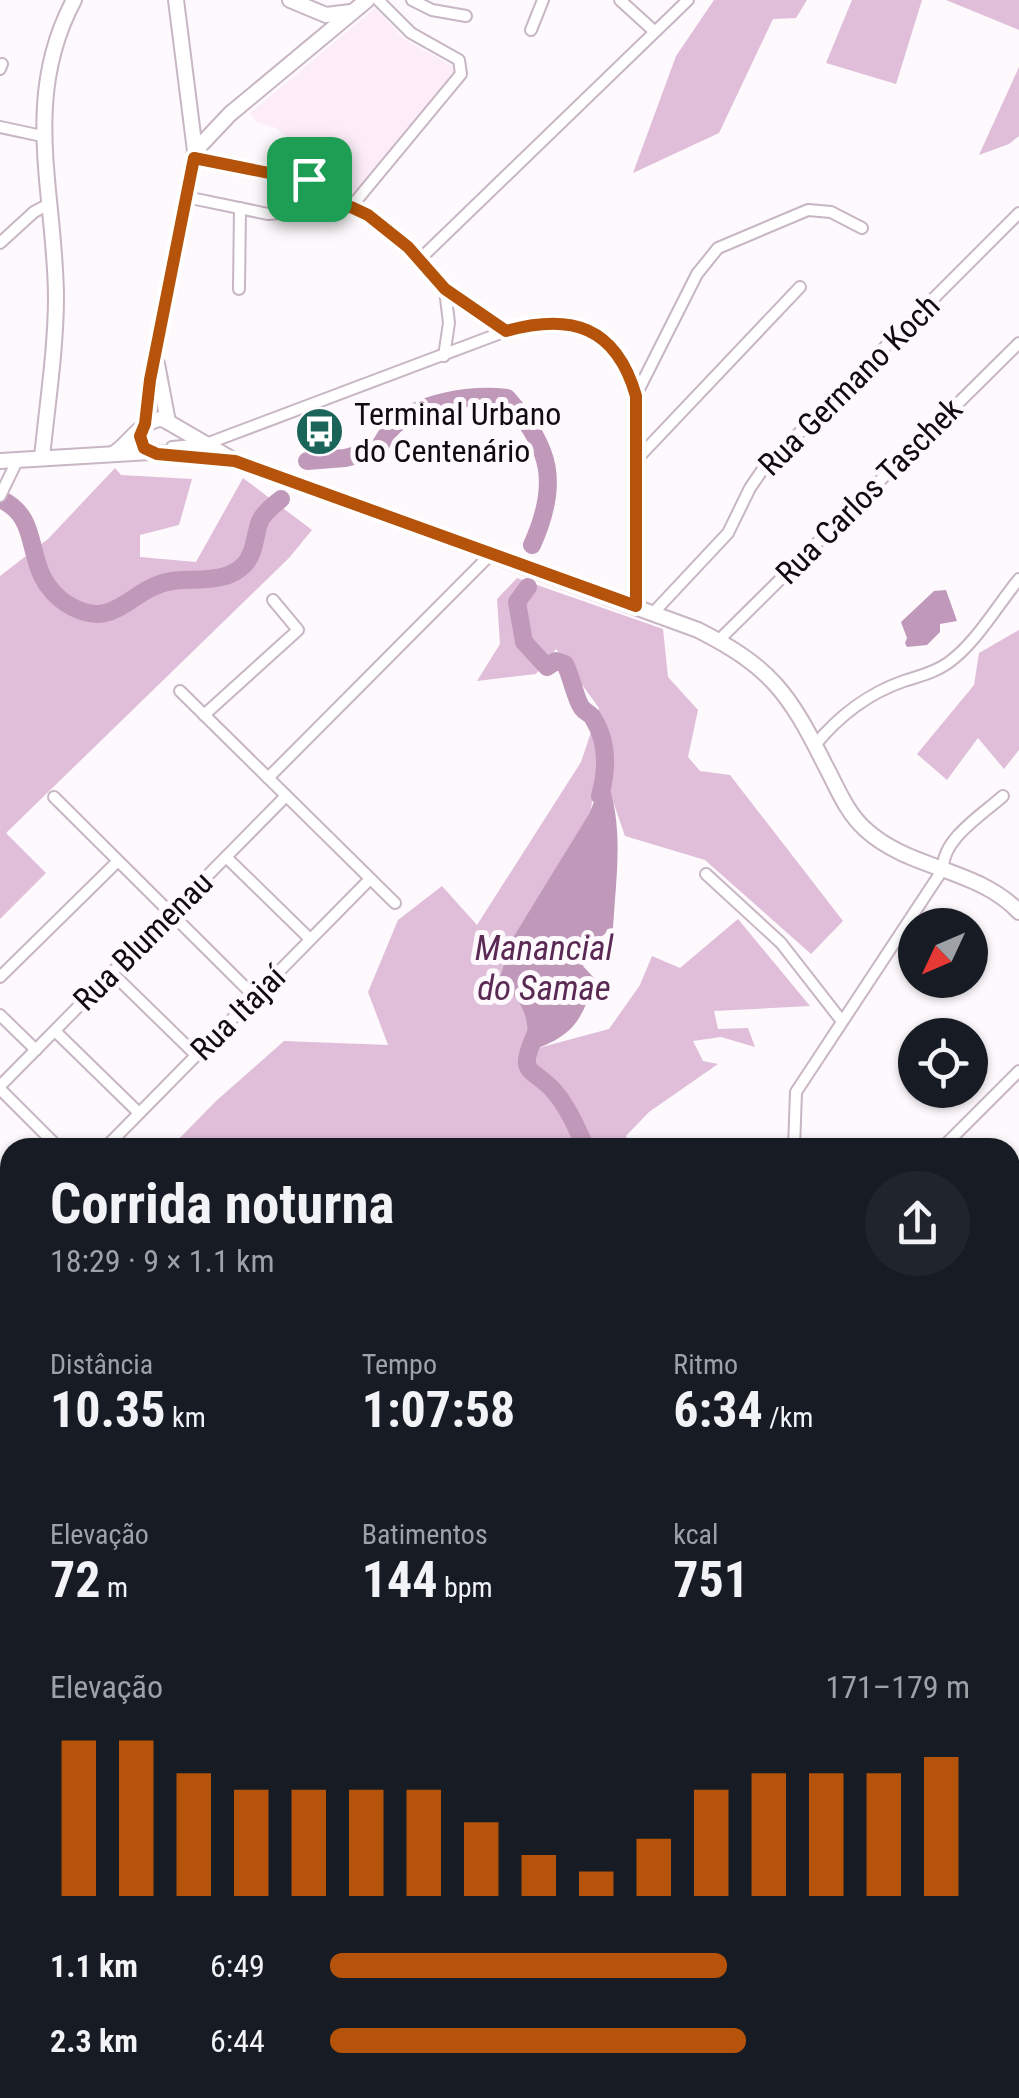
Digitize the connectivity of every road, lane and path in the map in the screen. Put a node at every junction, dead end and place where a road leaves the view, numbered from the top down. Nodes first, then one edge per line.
1 (74, 0) edge
2 (176, 0) edge
3 (290, 0) edge
4 (367, 0) edge
5 (378, 0) edge
6 (412, 0) edge
7 (543, 0) edge
8 (620, 0) edge
9 (688, 0) edge
10 (307, 6) edge
11 (353, 12) junction
12 (466, 16) dead end
13 (530, 30) dead end
14 (654, 32) junction
15 (316, 42) junction
16 (190, 111) junction
17 (230, 114) junction
18 (0, 128) edge
19 (42, 136) junction
20 (194, 155) junction
21 (186, 197) junction
22 (50, 204) junction
23 (351, 207) junction
24 (240, 208) junction
25 (320, 208) junction
26 (1019, 214) edge
27 (862, 228) dead end
28 (2, 236) edge
29 (420, 259) junction
30 (800, 287) dead end
31 (239, 288) dead end
32 (445, 289) junction
33 (506, 331) junction
34 (1019, 342) edge
35 (156, 349) junction
36 (444, 356) junction
37 (636, 396) junction
38 (171, 425) junction
39 (143, 426) junction
40 (206, 444) junction
41 (162, 450) junction
42 (113, 454) junction
43 (42, 458) junction
44 (0, 461) edge
45 (17, 461) junction
46 (235, 461) junction
47 (635, 461) junction
48 (1, 493) edge
49 (491, 554) junction
50 (1019, 579) edge
51 (273, 600) dead end
52 (636, 606) junction
53 (654, 612) junction
54 (719, 640) junction
55 (180, 691) dead end
56 (204, 715) junction
57 (816, 745) junction
58 (268, 778) junction
59 (286, 796) junction
60 (1003, 796) dead end
61 (54, 797) dead end
62 (226, 857) junction
63 (116, 862) junction
64 (942, 869) junction
65 (706, 874) dead end
66 (370, 879) junction
67 (394, 903) dead end
68 (1019, 912) edge
69 (170, 914) junction
70 (310, 939) junction
71 (112, 973) junction
72 (0, 977) edge
73 (254, 996) junction
74 (0, 1015) edge
75 (842, 1020) junction
76 (55, 1031) junction
77 (36, 1050) junction
78 (196, 1055) junction
79 (1019, 1071) edge
80 (0, 1088) edge
81 (139, 1112) junction
82 (49, 1138) edge
83 (114, 1138) edge
84 (794, 1138) edge
85 (952, 1138) edge

1 - 19 main road
2 - 16 main road
3 - 10 main road
4 - 11 main road
5 - 23 street
6 - 12 street
7 - 13 street
8 - 14 street
9 - 14 street
10 - 11 main road
10 - 15 main road
11 - 15 main road
14 - 29 street
15 - 17 main road
16 - 17 main road
16 - 20 main road
17 - 20 main road
18 - 19 street
19 - 22 main road
20 - 21 main road
20 - 25 street
21 - 24 street
21 - 35 main road
22 - 28 street
22 - 43 main road
23 - 25 street
23 - 29 street
24 - 25 street
24 - 31 street
26 - 53 street, Rua Germano Koch
27 - 37 street
29 - 32 street
30 - 47 street
32 - 33 street
32 - 36 street
33 - 36 street
33 - 37 street
34 - 54 street, Rua Carlos Taschek
35 - 38 main road
35 - 39 main road
36 - 40 street
37 - 47 street
38 - 39 main road
38 - 40 main road
38 - 41 main road
39 - 41 main road
39 - 42 main road
40 - 41 street
40 - 46 main road
41 - 42 main road
41 - 46 main road
42 - 43 main road
43 - 45 main road
44 - 45 main road
45 - 48 street
46 - 49 main road
47 - 52 street
49 - 52 main road
49 - 58 street
50 - 57 street
51 - 56 street
52 - 53 main road
53 - 54 main road
54 - 57 main road
55 - 56 street
56 - 58 street
57 - 64 main road
58 - 59 street
59 - 62 street, Rua Blumenau
59 - 66 street
60 - 64 street
61 - 63 street
62 - 69 street, Rua Blumenau
62 - 70 street
63 - 69 street
63 - 72 street
64 - 68 main road
64 - 75 street
65 - 75 street
66 - 67 street
66 - 70 street, Rua Itajaí
69 - 71 street, Rua Blumenau
69 - 73 street
70 - 73 street, Rua Itajaí
71 - 76 street, Rua Blumenau
71 - 78 street
73 - 78 street, Rua Itajaí
74 - 77 street
75 - 84 street
76 - 77 street, Rua Blumenau
76 - 81 street
77 - 80 street, Rua Blumenau
78 - 81 street, Rua Itajaí
79 - 85 street
80 - 82 street
81 - 83 street, Rua Itajaí

